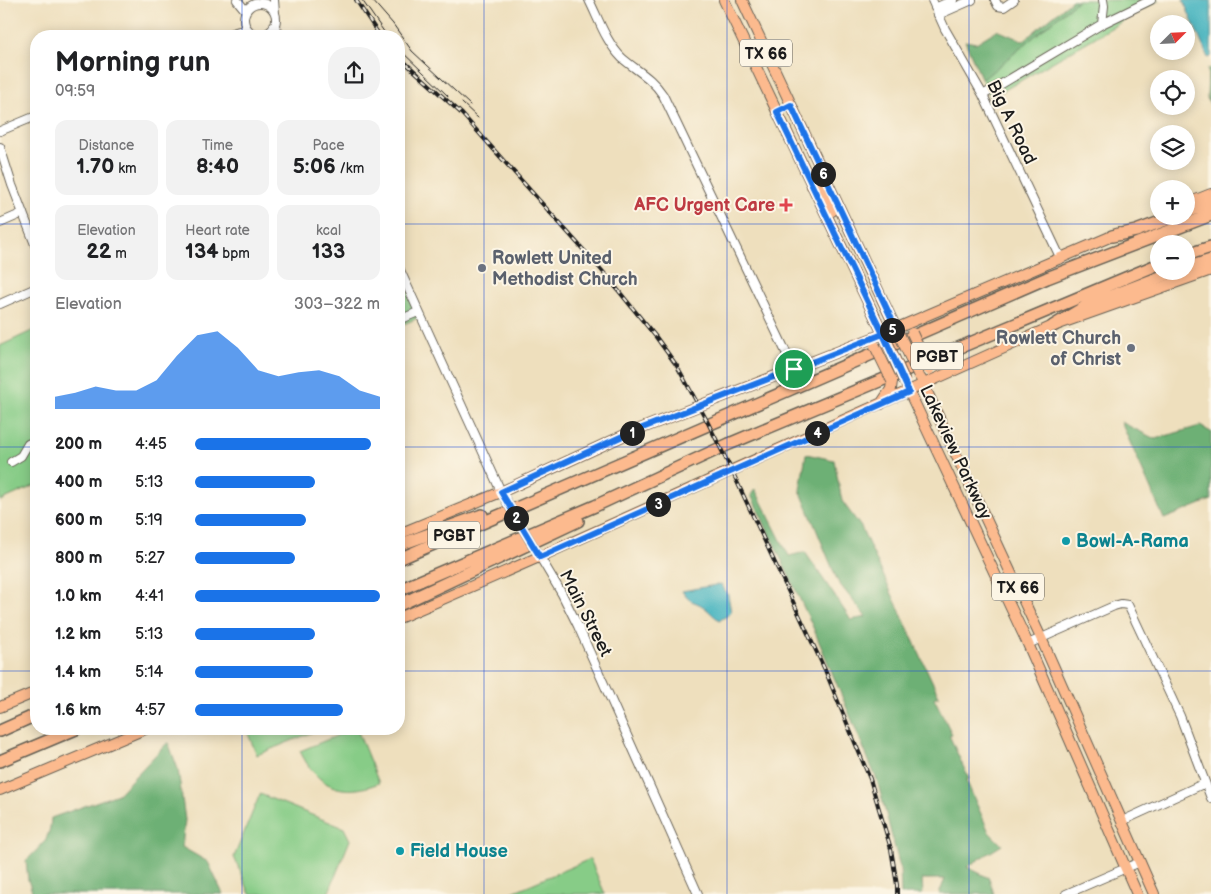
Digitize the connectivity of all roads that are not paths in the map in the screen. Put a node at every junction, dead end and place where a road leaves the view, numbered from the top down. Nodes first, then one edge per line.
1 (238, 0) edge
2 (246, 0) edge
3 (274, 0) edge
4 (589, 0) edge
5 (724, 0) edge
6 (742, 0) edge
7 (953, 0) edge
8 (972, 0) edge
9 (994, 0) edge
10 (1014, 0) edge
11 (1103, 0) edge
12 (1151, 0) edge
13 (260, 3) edge
14 (935, 7) edge
15 (245, 14) junction
16 (275, 15) junction
17 (1102, 24) junction
18 (274, 25) junction
19 (231, 30) edge
20 (249, 30) edge
21 (269, 30) edge
22 (277, 30) edge
23 (983, 95) junction
24 (791, 105) junction
25 (777, 112) junction
26 (30, 118) edge
27 (0, 131) edge
28 (0, 147) edge
29 (812, 186) junction
30 (1211, 194) edge
31 (1195, 200) edge
32 (1211, 204) edge
33 (1195, 209) edge
34 (23, 213) junction
35 (1211, 215) edge
36 (844, 219) junction
37 (1150, 220) edge
38 (0, 223) edge
39 (1150, 225) edge
40 (30, 231) edge
41 (1112, 236) junction
42 (1211, 247) edge
43 (1195, 252) edge
44 (1061, 259) junction
45 (1211, 260) edge
46 (1195, 265) edge
47 (1150, 268) edge
48 (1211, 270) edge
49 (1153, 280) edge
50 (405, 282) edge
51 (30, 291) edge
52 (0, 304) edge
53 (418, 312) junction
54 (929, 314) junction
55 (405, 317) edge
56 (1053, 326) junction
57 (897, 331) junction
58 (884, 336) junction
59 (865, 341) junction
60 (794, 369) junction
61 (952, 372) junction
62 (921, 381) junction
63 (907, 387) junction
64 (882, 404) junction
65 (30, 443) edge
66 (11, 462) dead end
67 (503, 495) junction
68 (595, 506) junction
69 (510, 511) junction
70 (983, 511) junction
71 (969, 518) junction
72 (405, 532) edge
73 (405, 543) edge
74 (537, 553) junction
75 (405, 555) edge
76 (405, 587) edge
77 (405, 602) edge
78 (405, 615) edge
79 (1041, 638) junction
80 (1028, 644) junction
81 (30, 694) edge
82 (0, 707) edge
83 (30, 718) edge
84 (0, 731) edge
85 (62, 735) edge
86 (131, 735) edge
87 (0, 762) edge
88 (1204, 783) junction
89 (0, 790) edge
90 (1211, 798) edge
91 (1122, 821) junction
92 (1140, 862) junction
93 (1125, 868) junction
94 (698, 894) edge
95 (1066, 894) edge
96 (1137, 894) edge
97 (1154, 894) edge

1 - 15 street
2 - 13 street
3 - 16 street
4 - 60 street
5 - 25 main road, Lakeview Parkway / TX 66
6 - 24 main road, Lakeview Parkway / TX 66
7 - 14 street
8 - 14 street
9 - 10 street
11 - 17 street
12 - 17 street
13 - 15 street
13 - 16 street
14 - 23 street, Big A Road
15 - 19 street
15 - 20 street
16 - 18 street
17 - 23 street
18 - 21 street
18 - 22 street
23 - 44 street, Big A Road
24 - 25 main road
24 - 36 main road, Lakeview Parkway / TX 66
25 - 29 main road, Lakeview Parkway / TX 66
26 - 27 street
28 - 34 street
29 - 36 main road
29 - 58 main road, Lakeview Parkway / TX 66
30 - 31 main road
32 - 33 highway
34 - 38 street
34 - 40 street
35 - 69 highway, PGBT
36 - 57 main road, Lakeview Parkway / TX 66
37 - 41 main road
39 - 41 highway
41 - 44 main road
42 - 43 highway
44 - 54 main road
45 - 46 highway
47 - 68 highway, PGBT
48 - 56 main road
49 - 56 highway
50 - 53 street, Main Street
51 - 52 street
53 - 55 street
53 - 67 street, Main Street
54 - 57 main road
54 - 61 main road, bridge
56 - 61 main road
57 - 58 main road
57 - 62 main road, Lakeview Parkway / TX 66, bridge
58 - 59 main road
58 - 63 main road, Lakeview Parkway / TX 66, bridge
59 - 60 main road
59 - 64 main road, bridge
60 - 67 main road
61 - 62 main road
62 - 63 main road
62 - 70 main road, Lakeview Parkway / TX 66
63 - 64 main road
63 - 71 main road, Lakeview Parkway / TX 66
64 - 74 main road
65 - 66 street
67 - 72 main road
67 - 74 street, Main Street, bridge
68 - 76 highway, PGBT
68 - 77 highway
69 - 73 highway
69 - 75 highway, PGBT
70 - 71 main road
70 - 79 main road, Lakeview Parkway / TX 66
71 - 80 main road, Lakeview Parkway / TX 66
74 - 78 main road
74 - 94 street, Main Street
79 - 80 street
79 - 88 street
79 - 91 main road, Lakeview Parkway / TX 66
80 - 93 main road, Lakeview Parkway / TX 66
81 - 82 main road
83 - 84 highway
85 - 87 highway
86 - 89 main road
88 - 90 street
88 - 91 street
91 - 92 main road, Lakeview Parkway / TX 66
92 - 93 street
92 - 97 main road, Lakeview Parkway / TX 66
93 - 95 street
93 - 96 main road, Lakeview Parkway / TX 66

